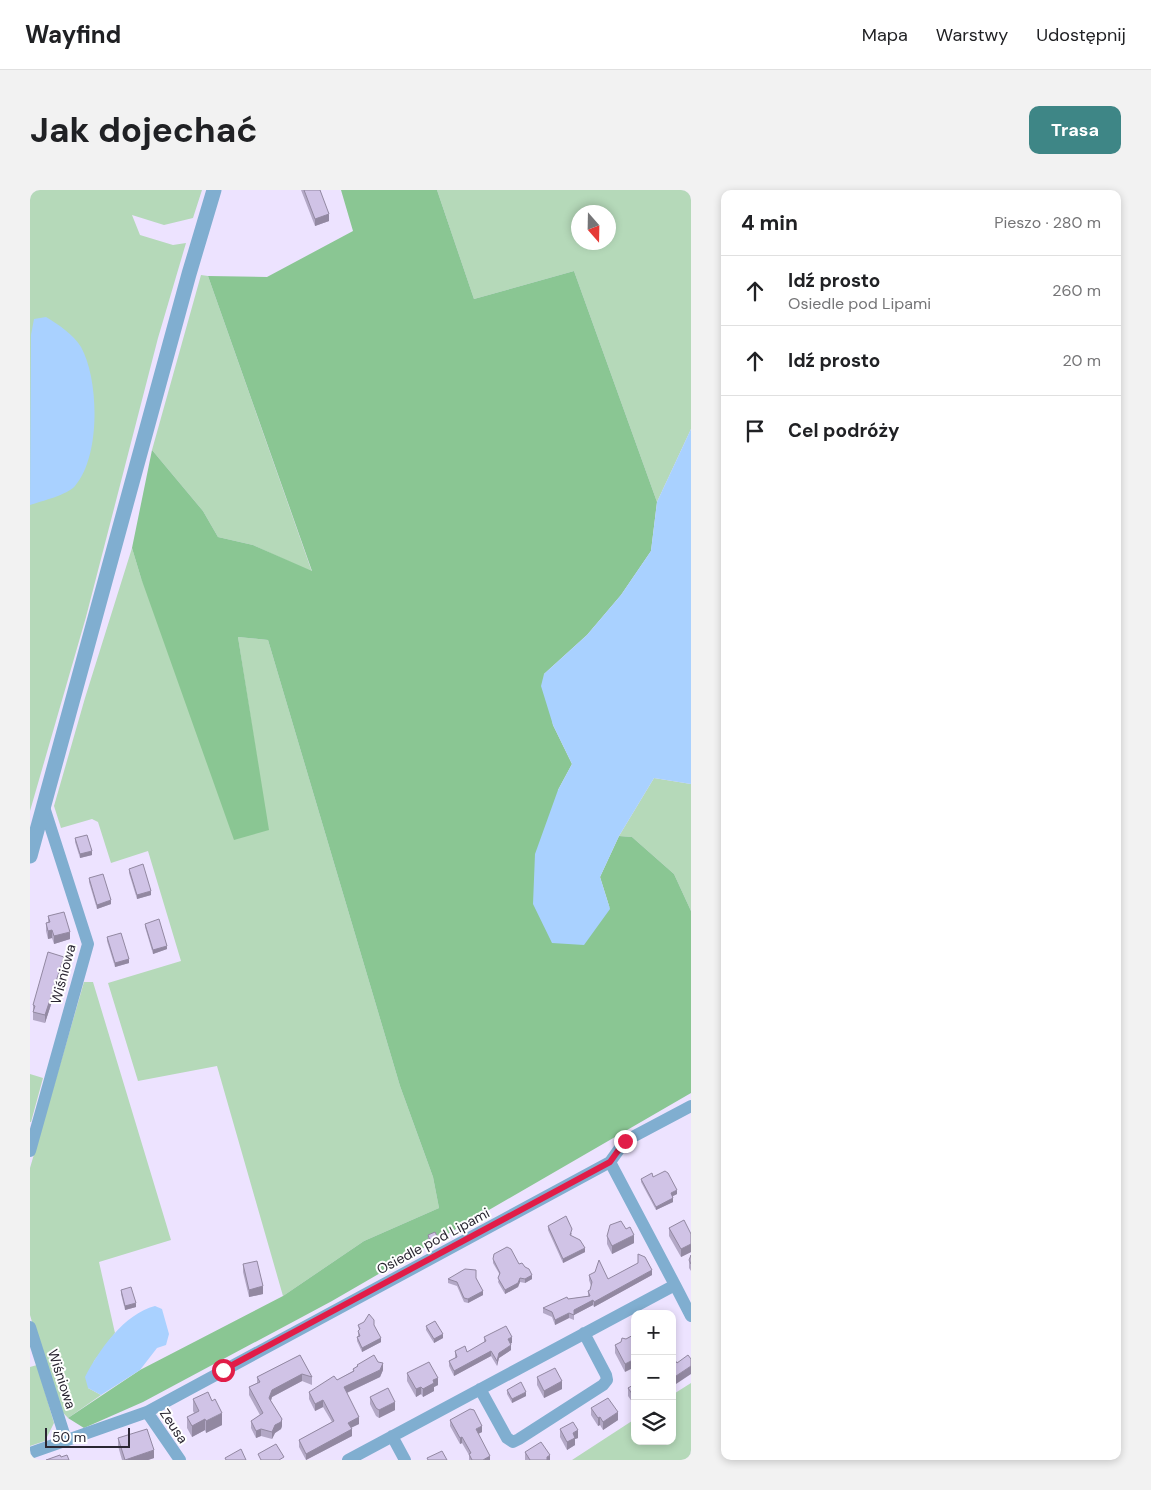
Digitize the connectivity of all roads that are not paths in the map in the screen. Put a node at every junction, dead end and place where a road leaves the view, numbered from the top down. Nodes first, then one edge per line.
1 (214, 190) edge
2 (44, 807) junction
3 (30, 856) edge
4 (691, 1106) edge
5 (30, 1151) edge
6 (610, 1162) junction
7 (674, 1285) junction
8 (691, 1316) edge
9 (30, 1327) edge
10 (584, 1333) junction
11 (480, 1389) junction
12 (147, 1412) junction
13 (392, 1436) junction
14 (66, 1440) junction
15 (30, 1453) edge
16 (180, 1460) edge
17 (348, 1460) edge
18 (405, 1460) edge

1 - 2 street
2 - 3 street
2 - 5 street, Wiśniowa
4 - 6 street
6 - 7 street
6 - 12 street, Osiedle pod Lipami
7 - 8 street
7 - 10 street
9 - 14 street, Wiśniowa
10 - 11 street
10 - 11 street
11 - 13 street
12 - 14 street, Zeusa
12 - 16 street, Zeusa
13 - 17 street
13 - 18 street
14 - 15 street, Zeusa

